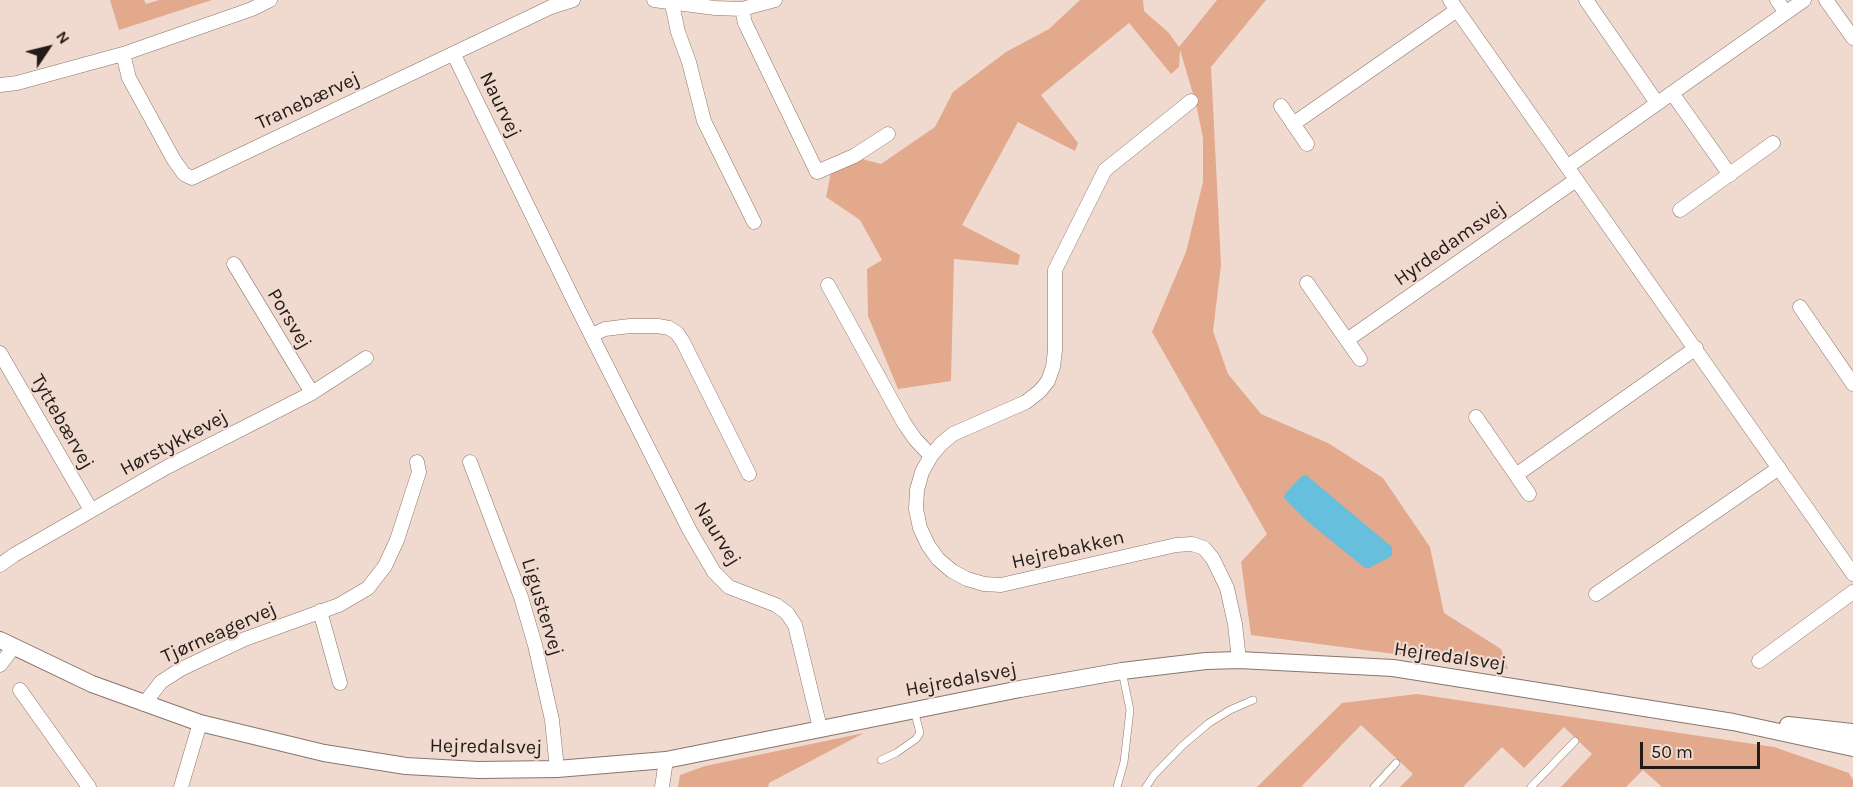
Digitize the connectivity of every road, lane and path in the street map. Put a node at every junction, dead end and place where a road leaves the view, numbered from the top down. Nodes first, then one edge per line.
1 (270, 0) edge
2 (573, 0) edge
3 (654, 0) edge
4 (775, 0) edge
5 (1586, 0) edge
6 (1777, 0) edge
7 (1804, 0) edge
8 (1826, 0) edge
9 (672, 4) junction
10 (1454, 5) edge
11 (742, 9) junction
12 (1786, 13) junction
13 (1853, 38) edge
14 (123, 54) junction
15 (453, 55) junction
16 (0, 85) edge
17 (1672, 93) junction
18 (1191, 101) dead end
19 (1657, 103) junction
20 (1281, 106) dead end
21 (1293, 124) junction
22 (888, 134) dead end
23 (1773, 143) dead end
24 (1307, 144) dead end
25 (1567, 167) junction
26 (1730, 175) junction
27 (1576, 180) junction
28 (1680, 210) dead end
29 (754, 222) dead end
30 (234, 264) dead end
31 (1306, 283) dead end
32 (828, 285) dead end
33 (1800, 308) dead end
34 (592, 334) junction
35 (1347, 340) junction
36 (1696, 348) junction
37 (0, 353) edge
38 (366, 357) dead end
39 (1360, 359) dead end
40 (1853, 384) edge
41 (312, 393) junction
42 (1476, 417) dead end
43 (931, 456) junction
44 (417, 462) dead end
45 (470, 462) dead end
46 (1779, 468) junction
47 (749, 474) dead end
48 (1516, 475) junction
49 (1529, 494) dead end
50 (91, 510) junction
51 (0, 565) edge
52 (1851, 566) edge
53 (1853, 592) edge
54 (1596, 594) dead end
55 (320, 611) junction
56 (7, 644) edge
57 (1239, 660) junction
58 (1759, 661) dead end
59 (0, 665) edge
60 (1122, 670) junction
61 (340, 683) dead end
62 (20, 690) dead end
63 (1253, 700) dead end
64 (144, 704) junction
65 (914, 710) junction
66 (1733, 722) junction
67 (200, 723) junction
68 (820, 729) junction
69 (1853, 732) edge
70 (1575, 741) dead end
71 (1853, 748) edge
72 (666, 760) junction
73 (881, 760) dead end
74 (1396, 763) dead end
75 (557, 769) junction
76 (89, 787) edge
77 (181, 787) edge
78 (662, 787) edge
79 (1117, 787) edge
80 (1146, 787) edge
81 (1374, 787) edge
82 (1531, 787) edge

1 - 14 street
2 - 15 street, Tranebærvej
3 - 9 street
4 - 11 street
5 - 19 street
6 - 12 street
7 - 12 street
8 - 13 street
9 - 11 street
9 - 29 street
10 - 21 street
10 - 25 street
11 - 22 street
12 - 17 street
14 - 15 street, Tranebærvej
14 - 16 street
15 - 34 street, Naurvej
17 - 19 street
17 - 26 street
18 - 43 street, Hejrebakken
19 - 25 street
20 - 21 street
21 - 24 street
23 - 26 street
25 - 27 street
26 - 28 street
27 - 35 street, Hyrdedamsvej
27 - 36 street
30 - 41 street, Porsvej
31 - 35 street
32 - 43 street
33 - 40 street
34 - 47 street
34 - 68 street, Naurvej
35 - 39 street
36 - 46 street
36 - 48 street
37 - 50 street, Tyttebærvej
38 - 41 street, Hørstykkevej
41 - 50 street, Hørstykkevej
42 - 48 street
43 - 57 street, Hejrebakken
44 - 55 street, Tjørneagervej
45 - 75 street, Ligustervej
46 - 52 street
46 - 54 street
48 - 49 street
50 - 51 street, Hørstykkevej
53 - 58 street
55 - 61 street
55 - 64 street, Tjørneagervej
56 - 59 street, Hejredalsvej
56 - 64 street, Hejredalsvej
57 - 60 street, Hejredalsvej
57 - 66 street, Hejredalsvej
60 - 65 street, Hejredalsvej
60 - 79 lane
62 - 76 street
63 - 80 lane
64 - 67 street, Hejredalsvej
65 - 68 street, Hejredalsvej
65 - 73 lane
66 - 69 street, Hejredalsvej
66 - 71 street, Hejredalsvej
67 - 75 street, Hejredalsvej
67 - 77 street
68 - 72 street, Hejredalsvej
70 - 82 lane
72 - 75 street, Hejredalsvej
72 - 78 street
74 - 81 lane

